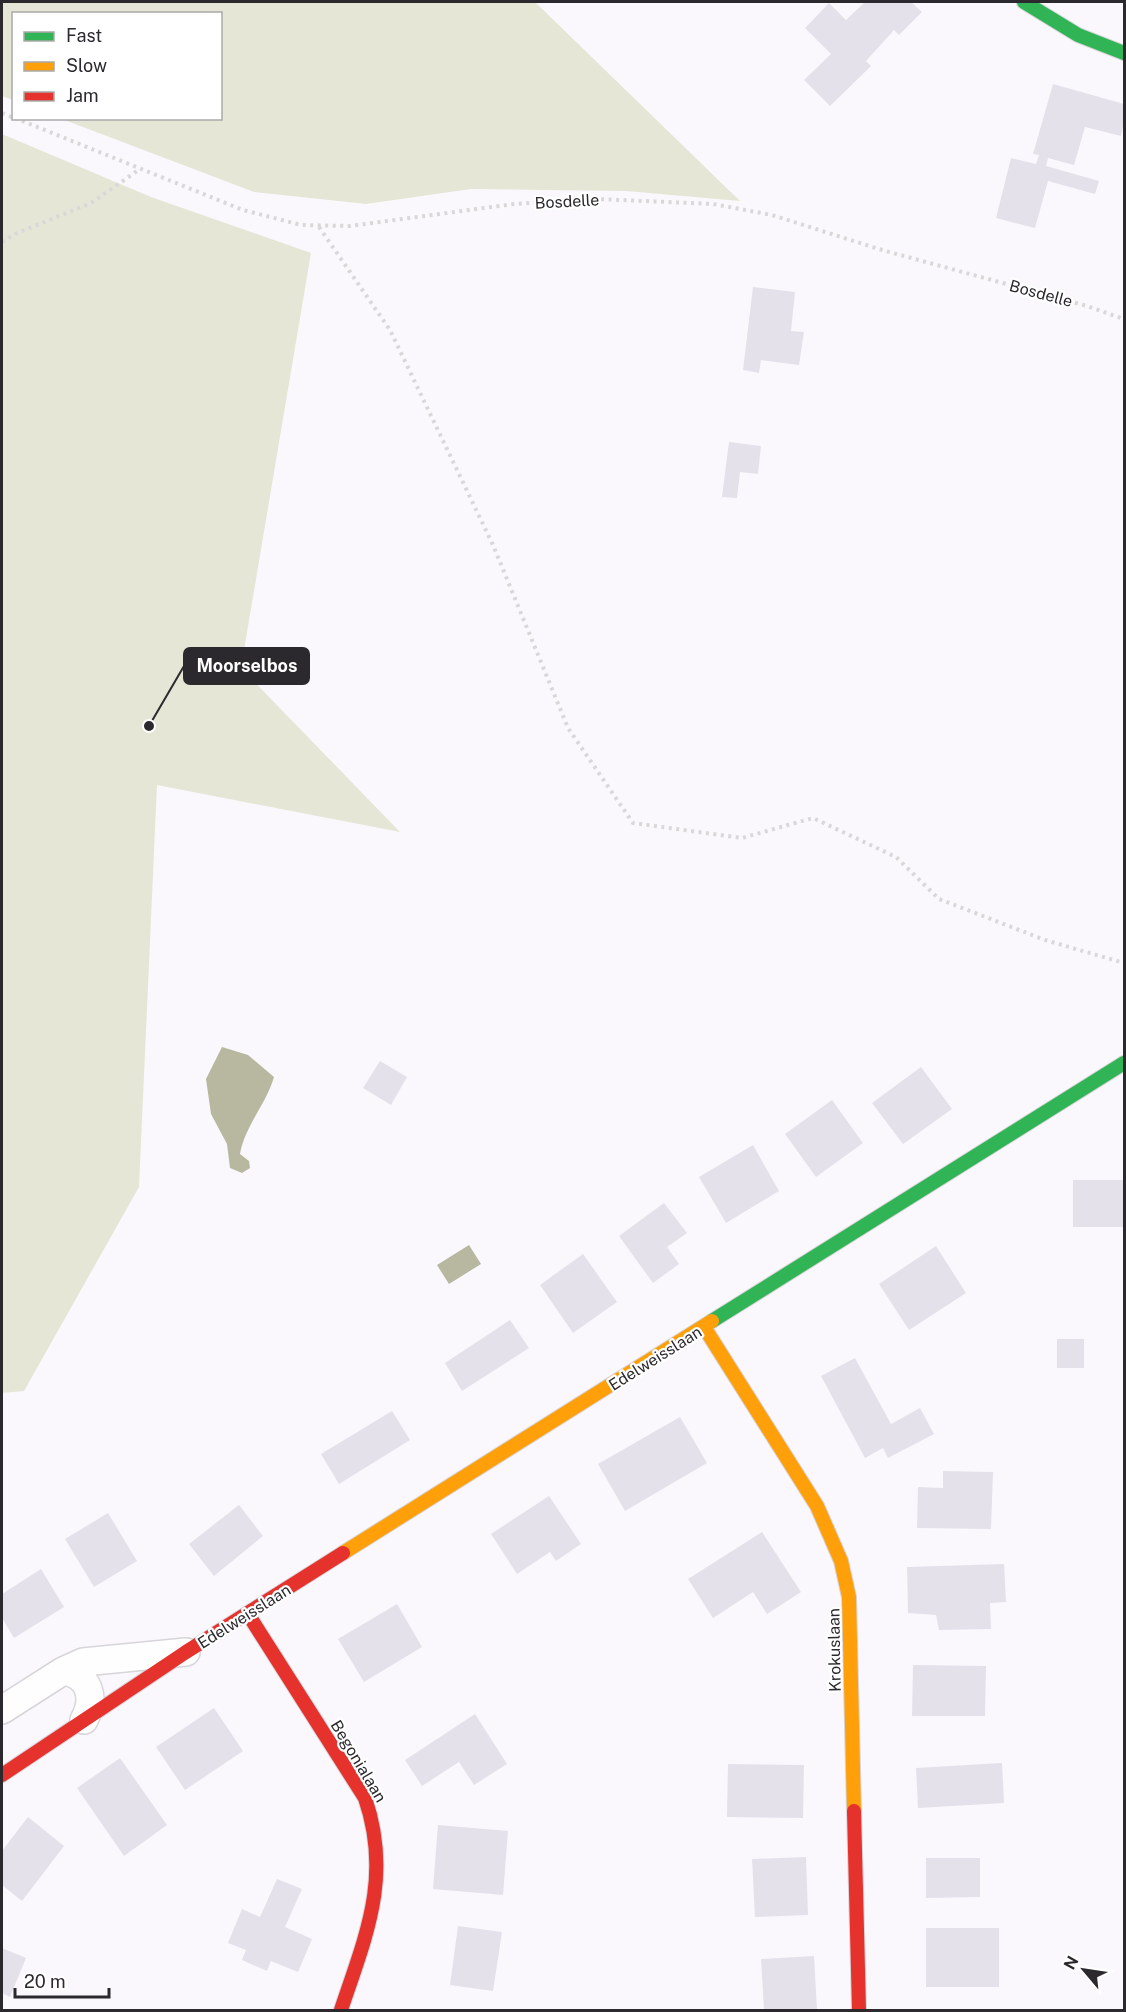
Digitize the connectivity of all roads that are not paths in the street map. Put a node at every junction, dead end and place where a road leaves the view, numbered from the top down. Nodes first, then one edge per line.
1 (1024, 2) edge
2 (1125, 53) edge
3 (1125, 1063) edge
4 (704, 1328) junction
5 (248, 1614) junction
6 (186, 1652) junction
7 (63, 1671) junction
8 (2, 1710) edge
9 (84, 1720) junction
10 (13, 1756) edge
11 (2, 1775) edge
12 (341, 2010) edge
13 (859, 2010) edge

1 - 2 street
3 - 4 street, Edelweisslaan
4 - 5 street, Edelweisslaan
4 - 13 street, Krokuslaan
5 - 6 street, Edelweisslaan
5 - 12 street, Begonialaan
6 - 7 street, Edelweisslaan
6 - 9 street, Edelweisslaan
7 - 8 street, Edelweisslaan
7 - 9 street
9 - 10 street, Edelweisslaan
10 - 11 street, Edelweisslaan

